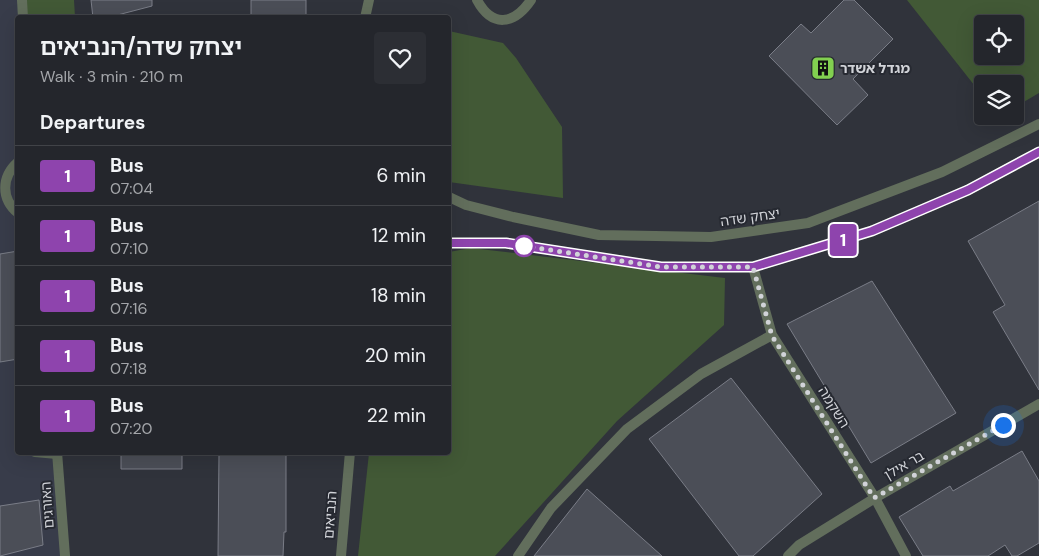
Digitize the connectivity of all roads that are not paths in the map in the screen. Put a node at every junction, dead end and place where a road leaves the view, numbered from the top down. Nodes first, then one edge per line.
1 (22, 0) edge
2 (477, 0) edge
3 (531, 0) edge
4 (24, 15) edge
5 (366, 15) edge
6 (370, 15) edge
7 (1039, 124) edge
8 (1039, 152) edge
9 (15, 166) edge
10 (2, 193) edge
11 (451, 198) edge
12 (15, 210) edge
13 (451, 243) edge
14 (753, 267) junction
15 (772, 336) junction
16 (1038, 408) edge
17 (57, 455) edge
18 (345, 455) edge
19 (350, 455) edge
20 (346, 476) junction
21 (874, 498) junction
22 (65, 556) edge
23 (341, 556) edge
24 (518, 556) edge
25 (788, 556) edge
26 (906, 556) edge

1 - 4 street
2 - 3 street
5 - 6 street
7 - 11 street, יצחק שדה
8 - 14 street
9 - 10 street
10 - 12 street
13 - 14 street
14 - 15 street, השקמה
15 - 21 street, השקמה
15 - 24 street
16 - 21 street, בר אילן
17 - 22 street, האורגים
18 - 20 street, הנביאים
19 - 20 street, הנביאים
20 - 23 street, הנביאים
21 - 25 street, בר אילן
21 - 26 street, השקמה

